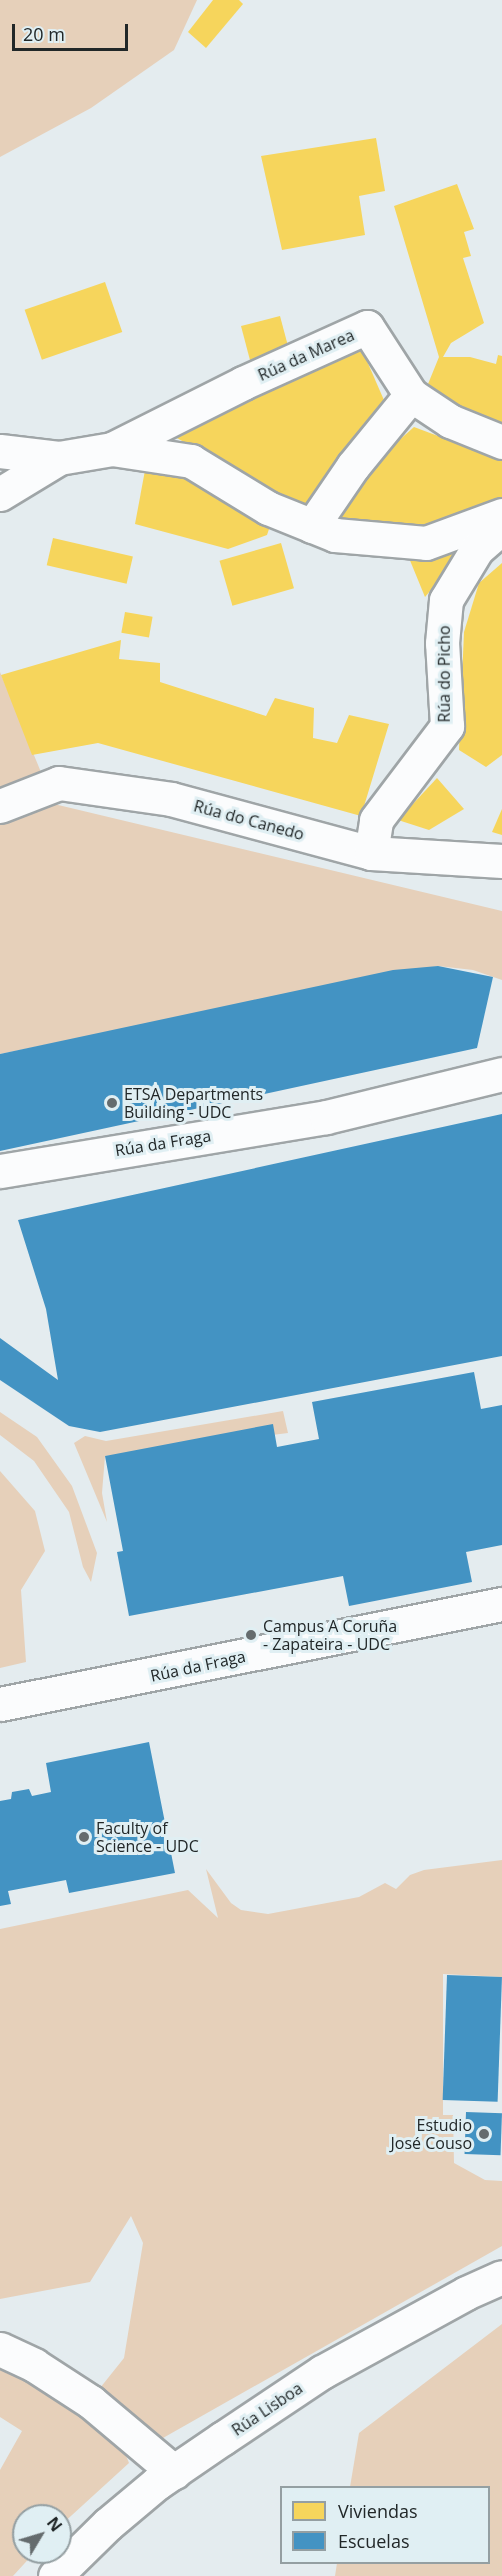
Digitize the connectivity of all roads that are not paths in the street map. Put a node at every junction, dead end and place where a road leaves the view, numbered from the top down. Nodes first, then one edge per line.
1 (411, 395) junction
2 (502, 442) edge
3 (112, 449) junction
4 (0, 451) edge
5 (59, 458) junction
6 (0, 494) edge
7 (502, 515) edge
8 (312, 526) junction
9 (502, 527) edge
10 (0, 806) edge
11 (371, 853) junction
12 (502, 861) edge
13 (502, 1074) edge
14 (0, 1171) edge
15 (502, 1604) edge
16 (0, 1704) edge
17 (502, 2277) edge
18 (0, 2349) edge
19 (174, 2472) junction
20 (55, 2576) edge

1 - 2 street, Rúa da Marea
1 - 3 street, Rúa da Marea
1 - 8 street
3 - 5 street
3 - 8 street
4 - 5 street
5 - 6 street
7 - 8 street
9 - 11 street, Rúa do Picho
10 - 11 street, Rúa do Canedo
11 - 12 street, Rúa do Canedo
13 - 14 street, Rúa da Fraga
15 - 16 street, Rúa da Fraga
17 - 19 street, Rúa Lisboa
18 - 19 street
19 - 20 street, Rúa Lisboa

